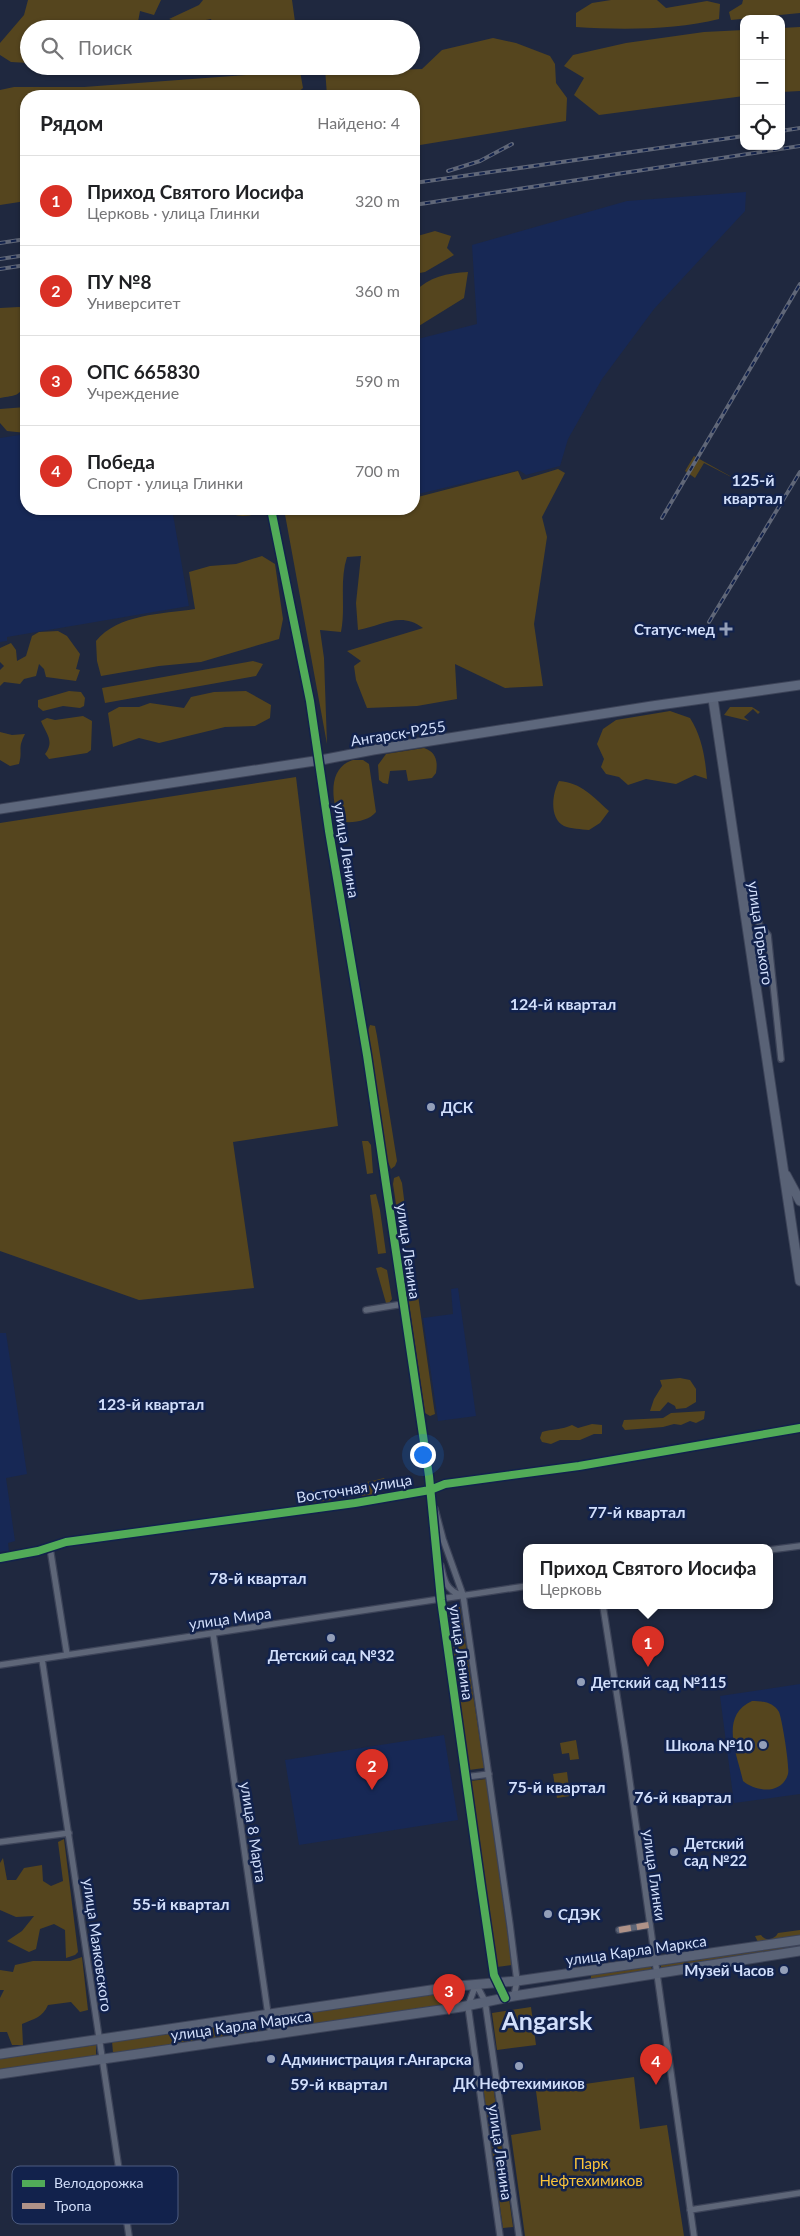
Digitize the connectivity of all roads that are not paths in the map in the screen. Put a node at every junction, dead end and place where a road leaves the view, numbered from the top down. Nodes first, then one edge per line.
1 (272, 515) edge
2 (800, 685) edge
3 (713, 699) junction
4 (320, 760) junction
5 (0, 809) edge
6 (742, 893) junction
7 (781, 1059) dead end
8 (783, 1171) junction
9 (800, 1201) edge
10 (800, 1280) edge
11 (403, 1304) junction
12 (366, 1310) dead end
13 (800, 1428) edge
14 (430, 1490) junction
15 (436, 1546) junction
16 (800, 1546) edge
17 (50, 1548) junction
18 (773, 1549) edge
19 (0, 1558) edge
20 (523, 1587) edge
21 (463, 1595) junction
22 (440, 1600) junction
23 (603, 1609) edge
24 (212, 1633) junction
25 (67, 1655) junction
26 (42, 1658) junction
27 (0, 1665) edge
28 (489, 1774) junction
29 (466, 1777) junction
30 (68, 1833) junction
31 (0, 1842) edge
32 (649, 1926) junction
33 (619, 1930) dead end
34 (800, 1940) edge
35 (800, 1951) edge
36 (655, 1961) junction
37 (657, 1974) junction
38 (517, 1981) junction
39 (496, 1983) junction
40 (476, 1984) junction
41 (510, 1997) junction
42 (485, 2001) junction
43 (468, 2006) junction
44 (268, 2015) junction
45 (271, 2035) junction
46 (99, 2039) junction
47 (0, 2054) edge
48 (102, 2059) junction
49 (0, 2074) edge
50 (118, 2166) edge
51 (800, 2193) edge
52 (690, 2210) junction
53 (500, 2236) edge
54 (517, 2236) edge
55 (694, 2236) edge

1 - 4 street, улица Ленина
2 - 3 main road, Ангарск-Р255
3 - 4 main road, Ангарск-Р255
3 - 6 street, улица Горького
4 - 5 main road, Ангарск-Р255
4 - 11 street, улица Ленина
6 - 7 street
6 - 8 street, улица Горького
8 - 9 street, улица Горького
8 - 10 street, улица Горького
11 - 12 street
11 - 14 street, улица Ленина
13 - 14 street, Восточная улица
14 - 15 street, улица Ленина
14 - 17 street, Восточная улица
14 - 21 street, улица Ленина
15 - 21 street
15 - 22 street, улица Ленина
16 - 18 street
17 - 19 street, Восточная улица
17 - 25 street
20 - 21 street, улица Мира
21 - 22 street, улица Мира
21 - 28 street, улица Ленина
22 - 24 street, улица Мира
22 - 29 street, улица Ленина
23 - 32 street, улица Глинки
24 - 25 street, улица Мира
24 - 44 street, улица 8 Марта
25 - 26 street, улица Мира
26 - 27 street, улица Мира
26 - 30 street, улица Маяковского
28 - 29 street
28 - 38 street, улица Ленина
29 - 39 street, улица Ленина
30 - 31 street
30 - 46 street, улица Маяковского
32 - 33 street
32 - 36 street, улица Глинки
34 - 36 street, улица Карла Маркса
35 - 37 street, улица Карла Маркса
36 - 37 street, улица Глинки
36 - 38 street, улица Карла Маркса
37 - 41 street, улица Карла Маркса
37 - 52 street, улица Глинки
38 - 39 street, улица Карла Маркса
38 - 41 street, улица Ленина
39 - 40 street, улица Карла Маркса
39 - 41 street, улица Ленина
40 - 42 street
40 - 43 street, улица Ленина
40 - 44 street, улица Карла Маркса
41 - 42 street, улица Карла Маркса
42 - 43 street, улица Карла Маркса
42 - 54 street, улица Ленина
43 - 45 street, улица Карла Маркса
43 - 53 street, улица Ленина
44 - 45 street, улица 8 Марта
44 - 46 street, улица Карла Маркса
45 - 48 street, улица Карла Маркса
46 - 47 street, улица Карла Маркса
46 - 48 street, улица Маяковского
48 - 49 street, улица Карла Маркса
48 - 50 street, улица Маяковского
51 - 52 street
52 - 55 street, улица Глинки

